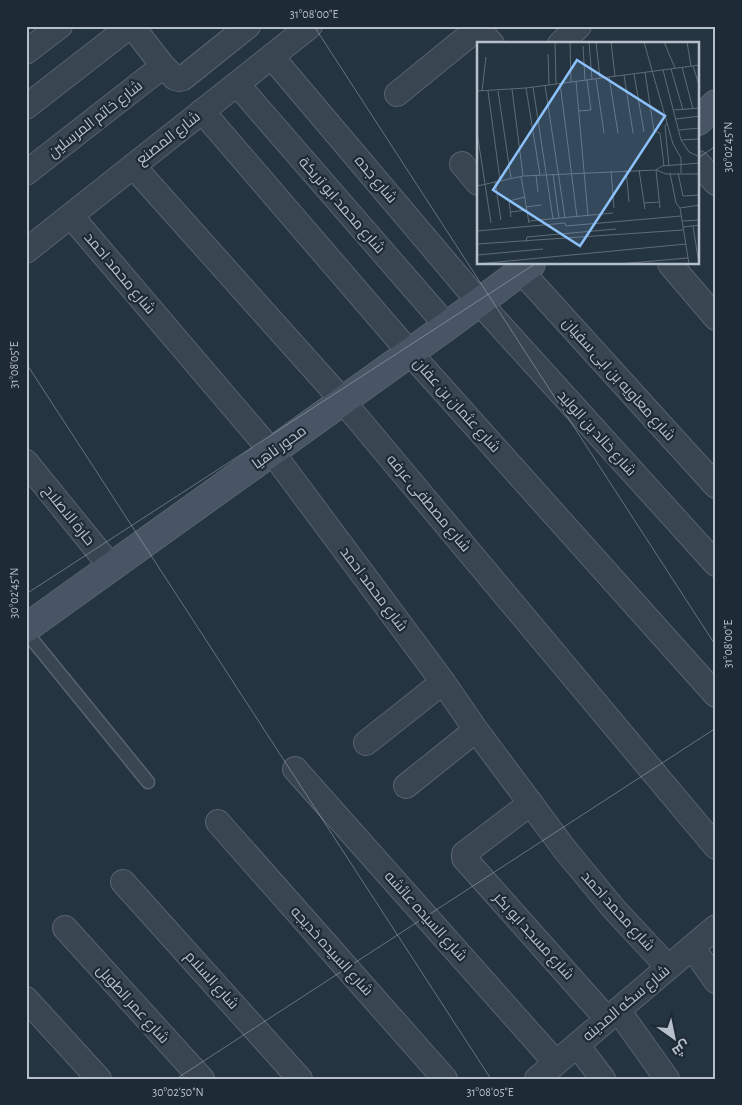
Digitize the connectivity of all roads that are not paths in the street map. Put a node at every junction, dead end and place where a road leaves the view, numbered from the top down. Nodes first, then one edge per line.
1 (60, 26) edge
2 (131, 26) edge
3 (248, 26) edge
4 (310, 26) edge
5 (579, 26) edge
6 (482, 33) edge
7 (562, 42) edge
8 (26, 52) edge
9 (272, 57) junction
10 (163, 66) junction
11 (237, 84) junction
12 (397, 94) dead end
13 (716, 104) edge
14 (26, 107) edge
15 (202, 111) junction
16 (700, 119) edge
17 (462, 164) dead end
18 (700, 165) edge
19 (133, 166) junction
20 (26, 173) edge
21 (477, 182) edge
22 (716, 183) edge
23 (72, 216) junction
24 (26, 251) edge
25 (671, 265) edge
26 (526, 268) edge
27 (479, 302) junction
28 (716, 318) edge
29 (447, 326) junction
30 (410, 353) junction
31 (343, 401) junction
32 (272, 452) junction
33 (26, 462) edge
34 (716, 486) edge
35 (716, 564) edge
36 (112, 568) junction
37 (26, 628) edge
38 (26, 632) edge
39 (443, 682) junction
40 (716, 695) edge
41 (476, 730) junction
42 (366, 743) dead end
43 (295, 769) dead end
44 (148, 782) dead end
45 (406, 786) dead end
46 (531, 803) junction
47 (218, 822) dead end
48 (716, 847) edge
49 (123, 882) dead end
50 (716, 927) edge
51 (65, 928) dead end
52 (692, 947) junction
53 (668, 967) junction
54 (716, 981) edge
55 (26, 999) edge
56 (613, 1015) junction
57 (577, 1045) junction
58 (556, 1062) junction
59 (99, 1079) edge
60 (202, 1079) edge
61 (300, 1079) edge
62 (445, 1079) edge
63 (537, 1079) edge
64 (603, 1079) edge
65 (667, 1079) edge

1 - 8 street
2 - 10 street
2 - 14 street
3 - 10 street
4 - 9 street, شارع المصنع
5 - 7 street
6 - 12 street
9 - 11 street, شارع المصنع
9 - 27 street, شارع جده
10 - 20 street, شارع خاتم المرسلين
11 - 15 street, شارع المصنع
11 - 29 street, شارع محمد ابو تريكة
13 - 16 main road
15 - 19 street, شارع المصنع
15 - 30 street, شارع عثمان بن عفان
17 - 21 street
18 - 22 street
19 - 23 street, شارع المصنع
19 - 31 street, شارع مصطفى عرفه
23 - 24 street, شارع المصنع
23 - 32 street, شارع محمد احمد
25 - 28 street
26 - 27 main road, محور ناهيا
26 - 34 street, شارع معاويه بن ابى سفيان
27 - 29 main road, محور ناهيا
27 - 35 street, شارع خالد بن الوليد
29 - 30 main road, محور ناهيا
30 - 31 main road, محور ناهيا
30 - 40 street, شارع عثمان بن عفان
31 - 32 main road, محور ناهيا
31 - 48 street, شارع مصطفى عرفه
32 - 36 main road, محور ناهيا
32 - 39 street, شارع محمد احمد
33 - 36 street, حارة الاصلاح
36 - 37 main road, محور ناهيا
38 - 44 lane
39 - 41 street, شارع محمد احمد
39 - 42 street
41 - 45 street
41 - 46 street, شارع محمد احمد
43 - 58 street, شارع السيده عائشه
46 - 53 street, شارع محمد احمد
46 - 56 street, شارع مسجد ابو بكر
47 - 62 street, شارع السيده خديجه
49 - 61 street, شارع السلام
50 - 52 street, شارع سكه المدينه
51 - 60 street, شارع عمر الطويل
52 - 53 street, شارع سكه المدينه
52 - 54 street
53 - 56 street, شارع سكه المدينه
55 - 59 street
56 - 57 street, شارع سكه المدينه
56 - 65 street
57 - 58 street, شارع سكه المدينه
57 - 64 street
58 - 63 street, شارع سكه المدينه

